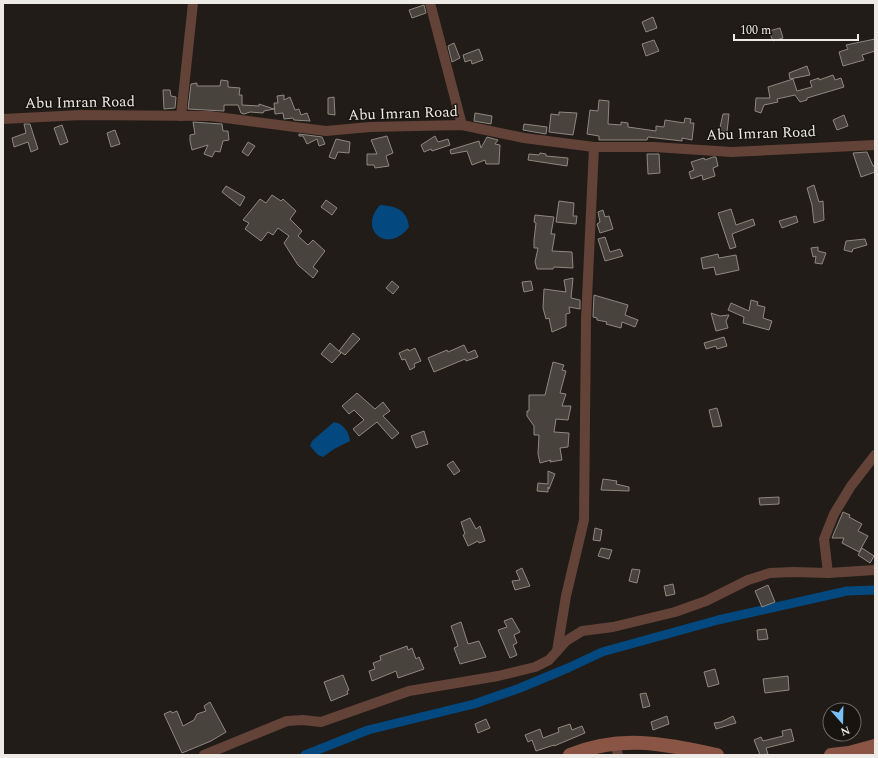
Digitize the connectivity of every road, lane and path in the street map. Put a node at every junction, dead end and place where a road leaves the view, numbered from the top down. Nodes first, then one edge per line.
1 (193, 3) edge
2 (430, 3) edge
3 (181, 116) junction
4 (3, 119) edge
5 (462, 125) junction
6 (875, 145) edge
7 (594, 147) junction
8 (875, 455) edge
9 (875, 570) edge
10 (828, 573) junction
11 (557, 651) junction
12 (875, 746) edge
13 (616, 749) edge
14 (204, 755) edge
15 (570, 755) edge
16 (717, 755) edge
17 (831, 755) edge

1 - 3 street
2 - 5 street
3 - 4 street, Abu Imran Road
3 - 5 street, Abu Imran Road
5 - 7 street, Abu Imran Road
6 - 7 street, Abu Imran Road
7 - 11 street
8 - 10 street
9 - 10 street
10 - 11 street
11 - 14 street
12 - 17 street
13 - 15 street
13 - 16 street

